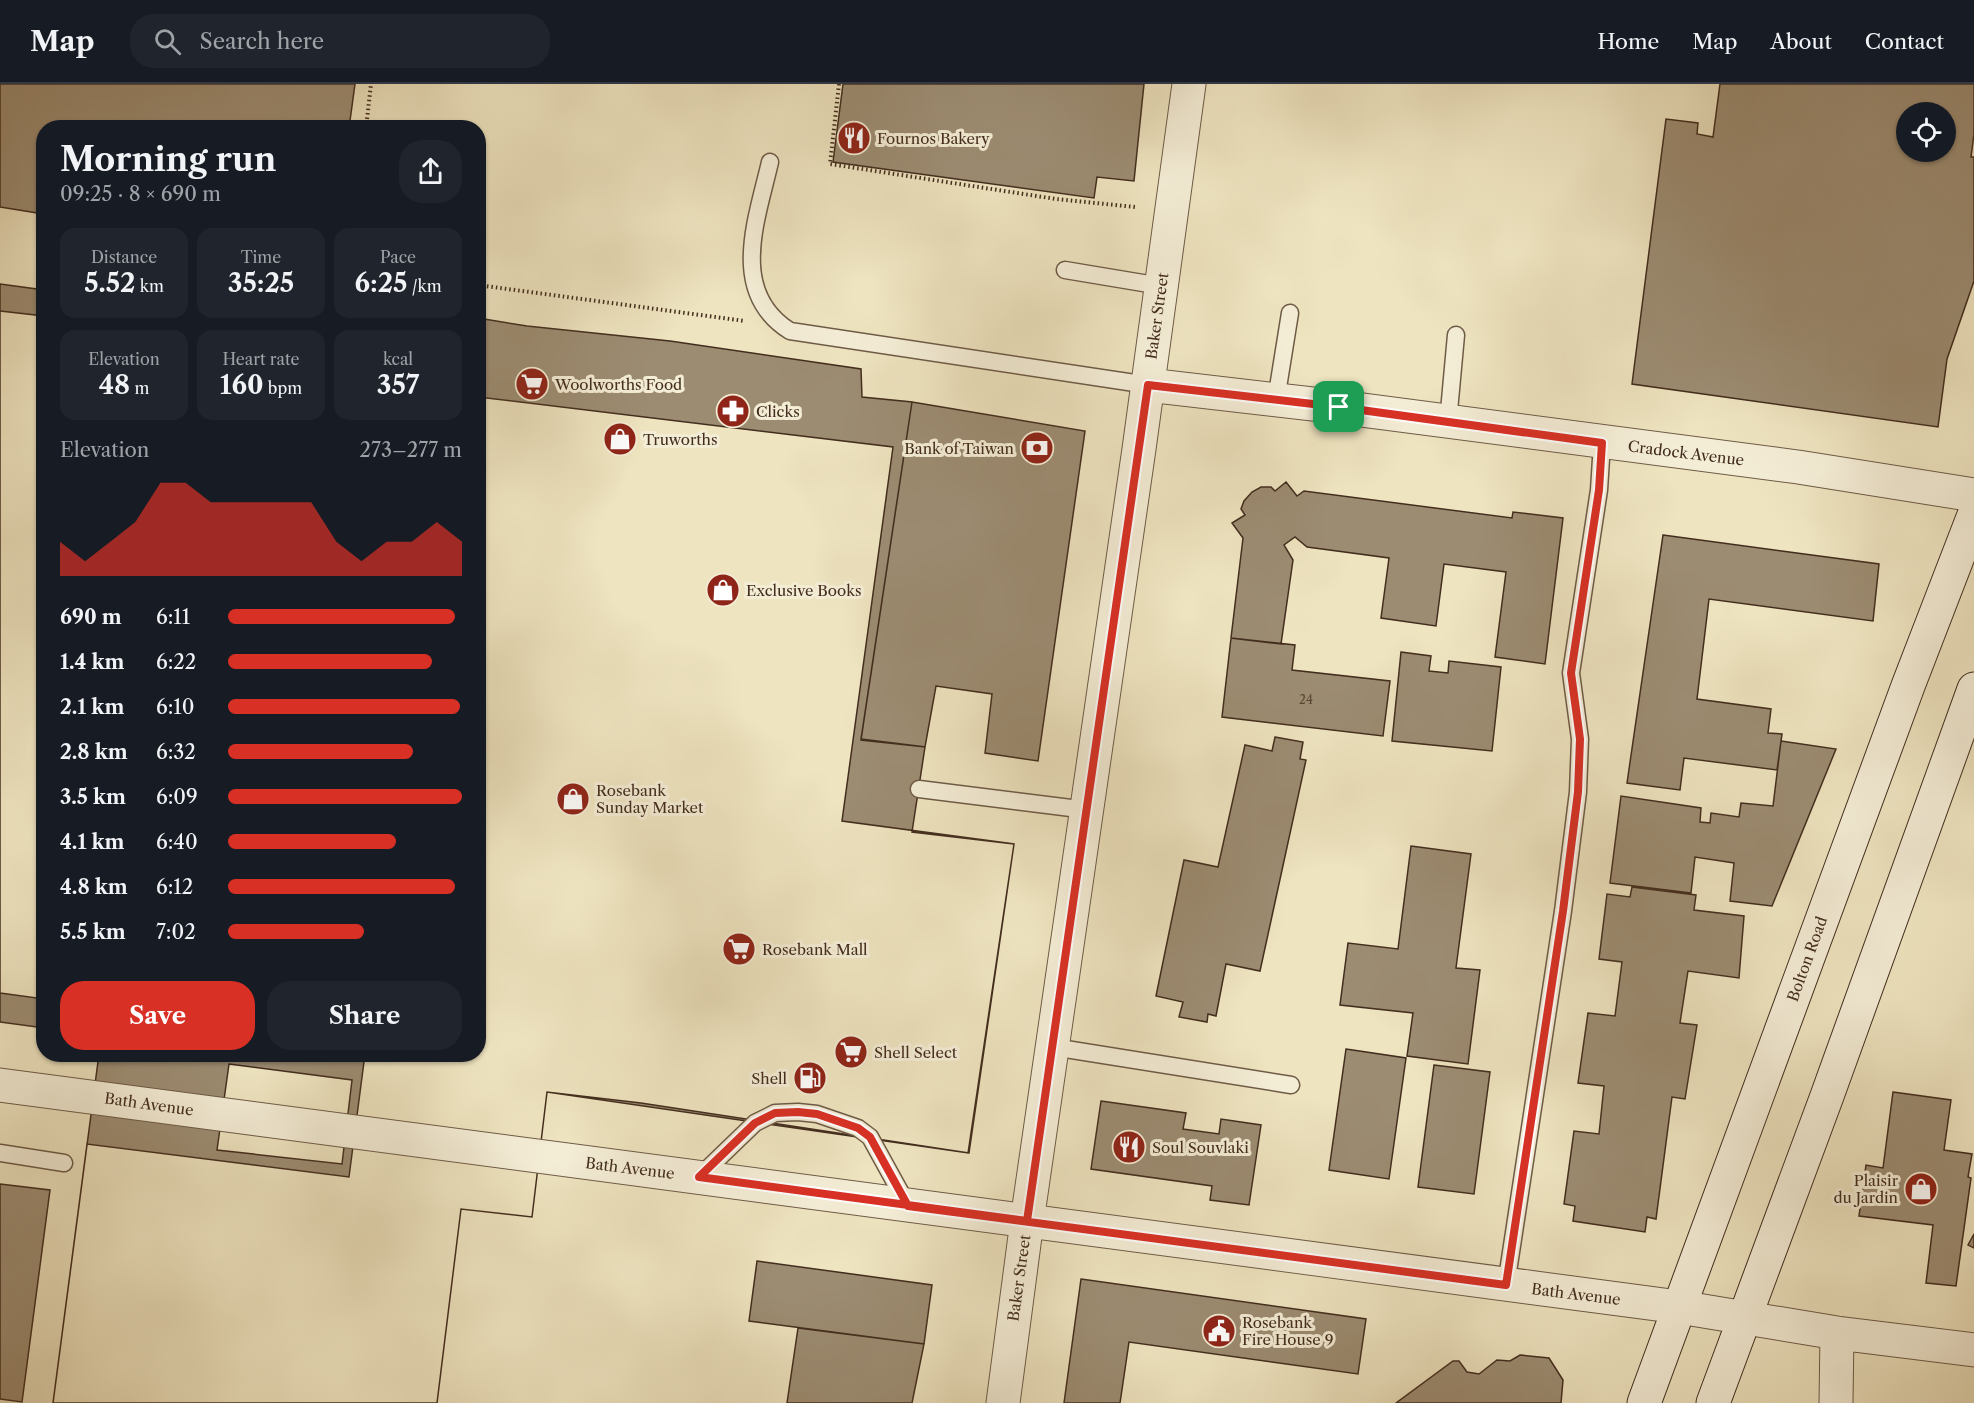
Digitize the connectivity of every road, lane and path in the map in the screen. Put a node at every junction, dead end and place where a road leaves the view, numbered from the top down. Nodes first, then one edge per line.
1 (371, 84) edge
2 (839, 84) edge
3 (1189, 84) edge
4 (367, 120) edge
5 (770, 162) dead end
6 (1135, 207) dead end
7 (1065, 270) dead end
8 (486, 286) edge
9 (1161, 286) junction
10 (1290, 313) dead end
11 (780, 324) junction
12 (1456, 335) dead end
13 (1148, 385) junction
14 (1276, 400) junction
15 (1448, 422) junction
16 (1602, 443) junction
17 (1974, 495) edge
18 (1974, 515) edge
19 (1974, 688) edge
20 (919, 789) dead end
21 (1087, 810) junction
22 (1053, 1047) junction
23 (1291, 1084) dead end
24 (0, 1085) edge
25 (0, 1153) edge
26 (64, 1163) dead end
27 (699, 1177) junction
28 (908, 1206) junction
29 (1027, 1221) junction
30 (1506, 1285) junction
31 (1679, 1307) junction
32 (1743, 1317) junction
33 (1837, 1333) junction
34 (1974, 1350) edge
35 (1003, 1403) edge
36 (1644, 1403) edge
37 (1713, 1403) edge
38 (1836, 1403) edge

1 - 4 path
2 - 6 path
3 - 9 street, Baker Street
5 - 11 lane
7 - 9 lane
8 - 11 path
9 - 13 street, Baker Street
10 - 14 lane
11 - 13 lane
12 - 15 lane
13 - 14 street, Cradock Avenue
13 - 21 street, Baker Street
14 - 15 street, Cradock Avenue
15 - 16 street, Cradock Avenue
16 - 17 street, Cradock Avenue
16 - 30 lane
18 - 31 street, Bolton Road
19 - 32 street
20 - 21 lane
21 - 22 street, Baker Street
22 - 23 lane
22 - 29 street, Baker Street
24 - 27 street, Bath Avenue
25 - 26 lane
27 - 28 street, Bath Avenue
27 - 28 lane
28 - 29 street, Bath Avenue
29 - 30 street, Bath Avenue
29 - 35 street, Baker Street
30 - 31 street, Bath Avenue
31 - 32 street, Bath Avenue
31 - 36 street, Bolton Road
32 - 33 street, Bath Avenue
32 - 37 street
33 - 34 street, Bath Avenue
33 - 38 street

